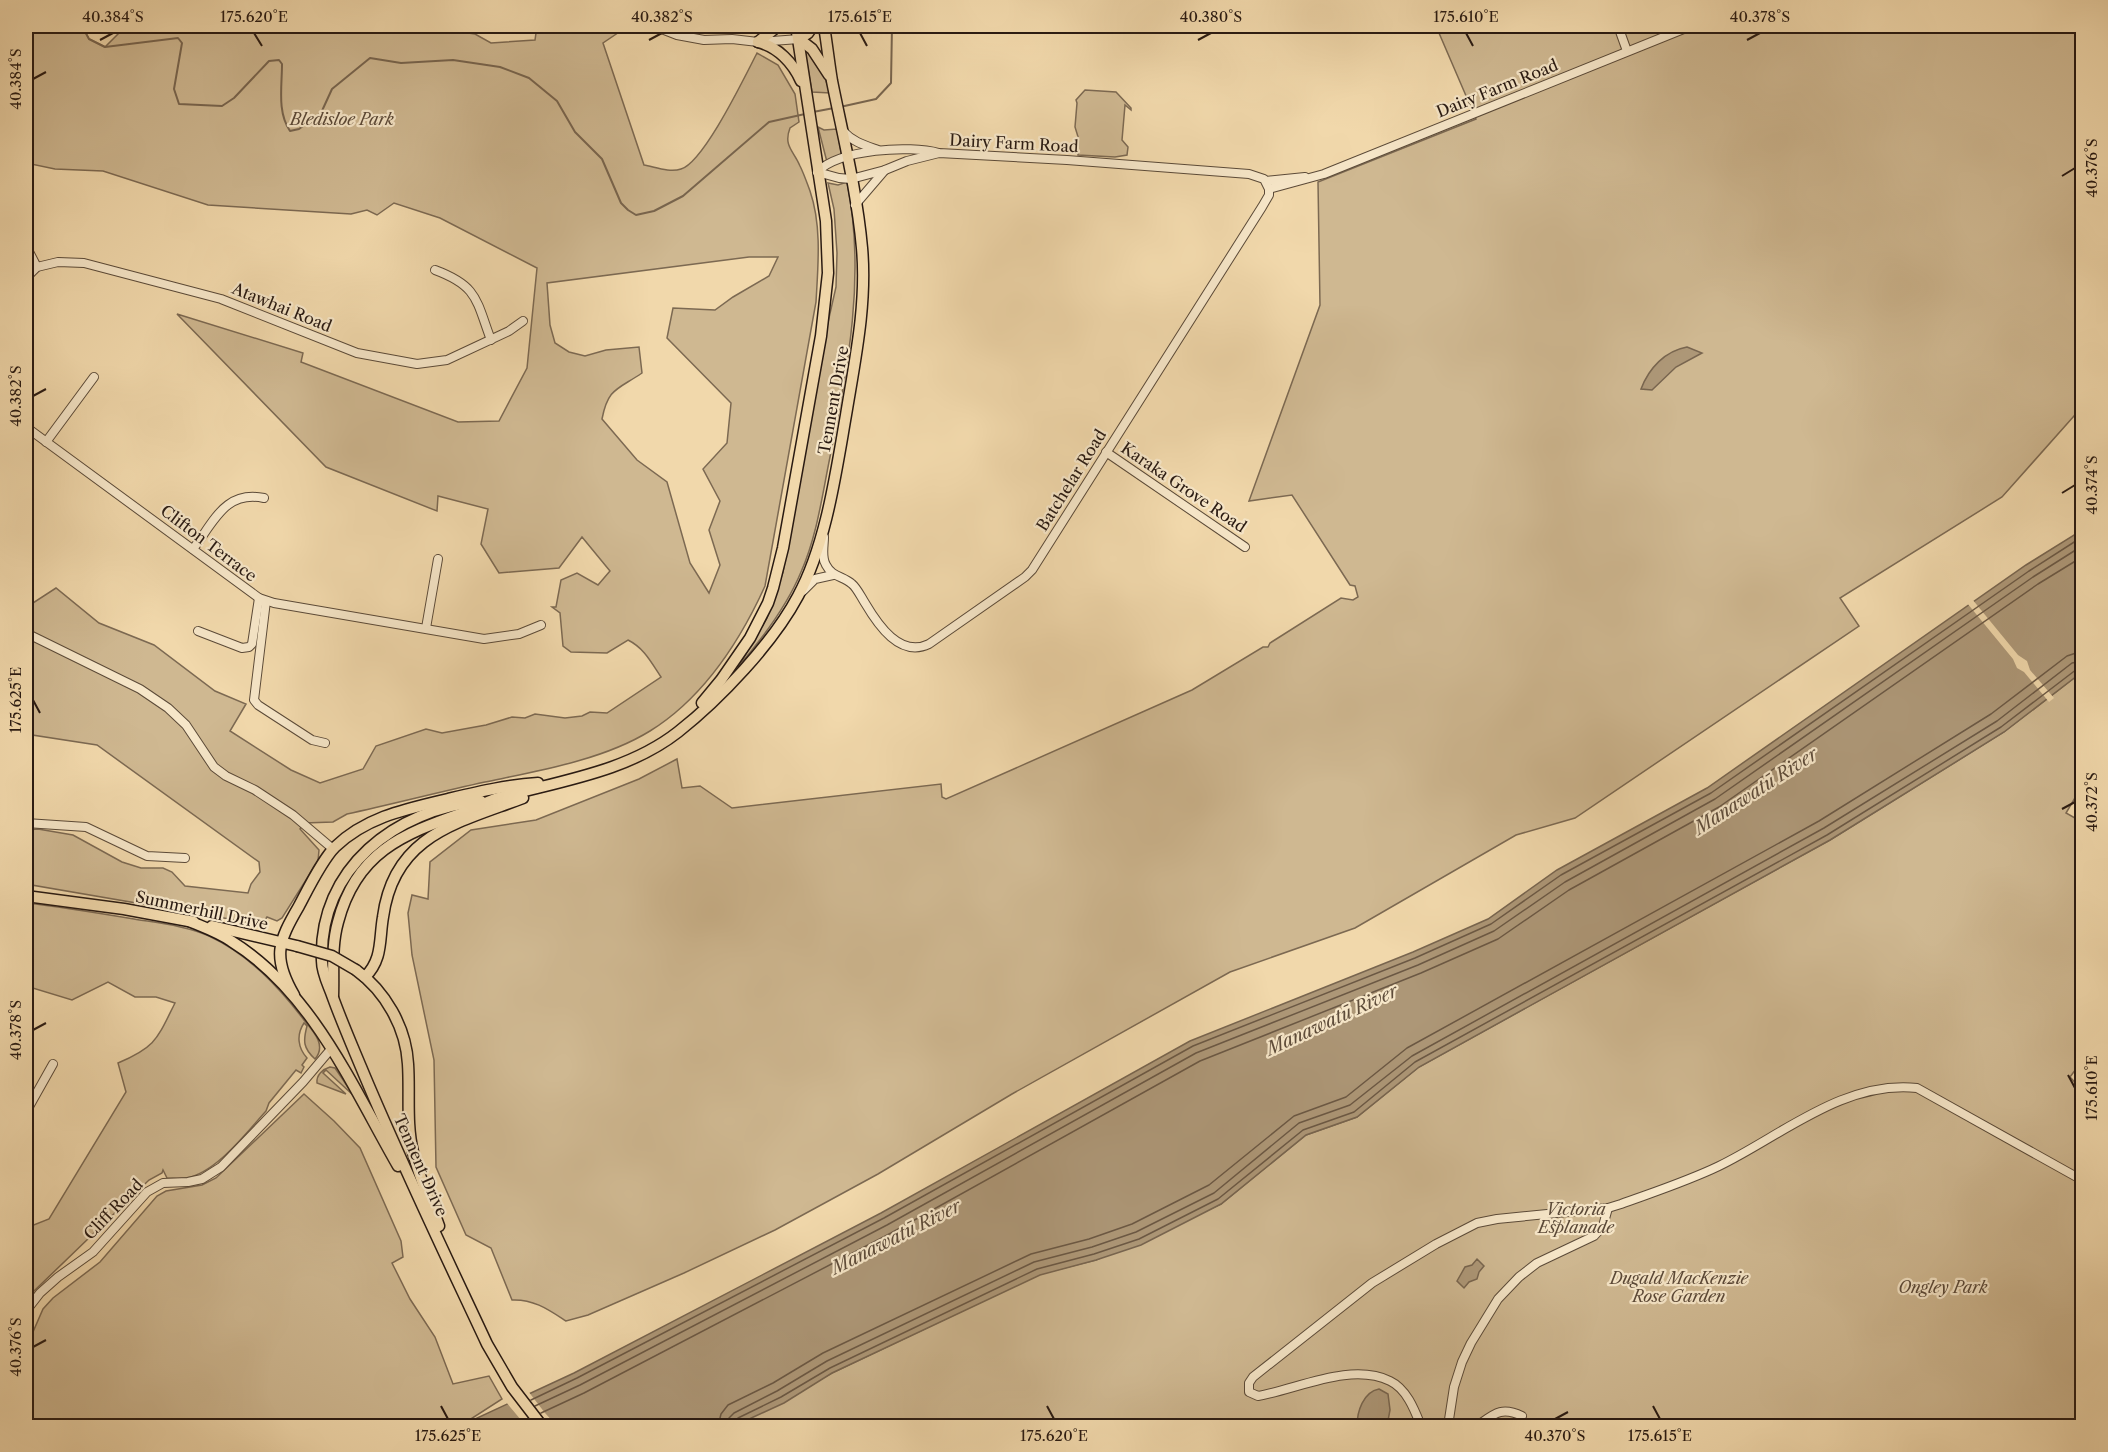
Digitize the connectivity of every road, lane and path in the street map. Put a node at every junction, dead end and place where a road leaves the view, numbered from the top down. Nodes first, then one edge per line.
1 (654, 26) edge
2 (778, 26) edge
3 (796, 26) edge
4 (813, 26) edge
5 (824, 26) edge
6 (1618, 26) edge
7 (1691, 26) edge
8 (799, 39) junction
9 (758, 42) junction
10 (1627, 51) junction
11 (834, 86) junction
12 (806, 93) junction
13 (843, 129) junction
14 (878, 150) junction
15 (939, 153) junction
16 (847, 157) junction
17 (885, 170) junction
18 (817, 172) junction
19 (851, 179) junction
20 (1267, 185) junction
21 (855, 205) junction
22 (26, 246) edge
23 (37, 267) junction
24 (435, 270) dead end
25 (26, 278) edge
26 (523, 321) dead end
27 (491, 340) junction
28 (94, 377) dead end
29 (26, 427) edge
30 (46, 442) junction
31 (1106, 452) junction
32 (264, 498) dead end
33 (824, 525) junction
34 (1245, 547) dead end
35 (193, 549) junction
36 (438, 559) dead end
37 (832, 574) junction
38 (799, 595) junction
39 (262, 599) junction
40 (541, 626) dead end
41 (426, 628) junction
42 (198, 631) dead end
43 (26, 633) edge
44 (679, 731) junction
45 (325, 743) dead end
46 (568, 780) junction
47 (26, 823) edge
48 (333, 849) junction
49 (185, 858) dead end
50 (26, 896) edge
51 (189, 921) junction
52 (281, 942) junction
53 (360, 973) junction
54 (294, 995) junction
55 (332, 1049) junction
56 (53, 1064) dead end
57 (26, 1112) edge
58 (2082, 1180) edge
59 (1608, 1208) junction
60 (433, 1227) junction
61 (460, 1286) junction
62 (26, 1311) edge
63 (1522, 1416) dead end
64 (542, 1426) edge
65 (1421, 1426) edge
66 (1448, 1426) edge
67 (1477, 1426) edge

1 - 9 street
2 - 9 main road
3 - 8 main road, Tennent Drive
4 - 8 main road
5 - 11 main road, Tennent Drive
6 - 10 street
7 - 10 street, Dairy Farm Road
8 - 9 street
8 - 11 main road
8 - 12 main road, Tennent Drive
9 - 12 main road
10 - 20 street, Dairy Farm Road
11 - 13 main road, Tennent Drive
12 - 18 main road, Tennent Drive
13 - 14 street, Dairy Farm Road
13 - 16 main road, Tennent Drive
14 - 15 street, Dairy Farm Road
14 - 16 street, Dairy Farm Road
15 - 17 street, Dairy Farm Road
15 - 20 street, Dairy Farm Road
16 - 18 street, Dairy Farm Road
16 - 19 main road, Tennent Drive
17 - 19 street, Dairy Farm Road
17 - 21 street, Dairy Farm Road
18 - 19 street, Dairy Farm Road
18 - 44 main road, Tennent Drive
19 - 21 main road, Tennent Drive
20 - 31 street, Batchelar Road
21 - 33 main road, Tennent Drive
22 - 23 street
23 - 25 street
23 - 27 street, Atawhai Road
24 - 27 street
26 - 27 street, Atawhai Road
28 - 30 street
29 - 30 street, Clifton Terrace
30 - 35 street, Clifton Terrace
31 - 34 street, Karaka Grove Road
31 - 37 street, Batchelar Road
32 - 35 street
33 - 37 street
33 - 38 main road, Tennent Drive
35 - 39 street, Clifton Terrace
36 - 41 street
37 - 38 street
38 - 44 main road, Tennent Drive
39 - 41 street, Clifton Terrace
39 - 42 street
39 - 45 street
40 - 41 street, Clifton Terrace
43 - 48 street
44 - 46 main road, Tennent Drive
46 - 48 main road
46 - 53 main road
46 - 60 main road, Tennent Drive
47 - 49 street
48 - 52 main road
50 - 51 main road, Summerhill Drive
51 - 52 main road, Summerhill Drive
51 - 54 main road
52 - 53 main road, Summerhill Drive, bridge
52 - 54 main road
53 - 61 main road, Summerhill Drive
54 - 55 main road
55 - 60 main road
55 - 62 street, Cliff Road
56 - 57 street
58 - 59 street
59 - 65 street
59 - 66 street
60 - 61 main road, Tennent Drive
61 - 64 main road, Tennent Drive
63 - 67 street

